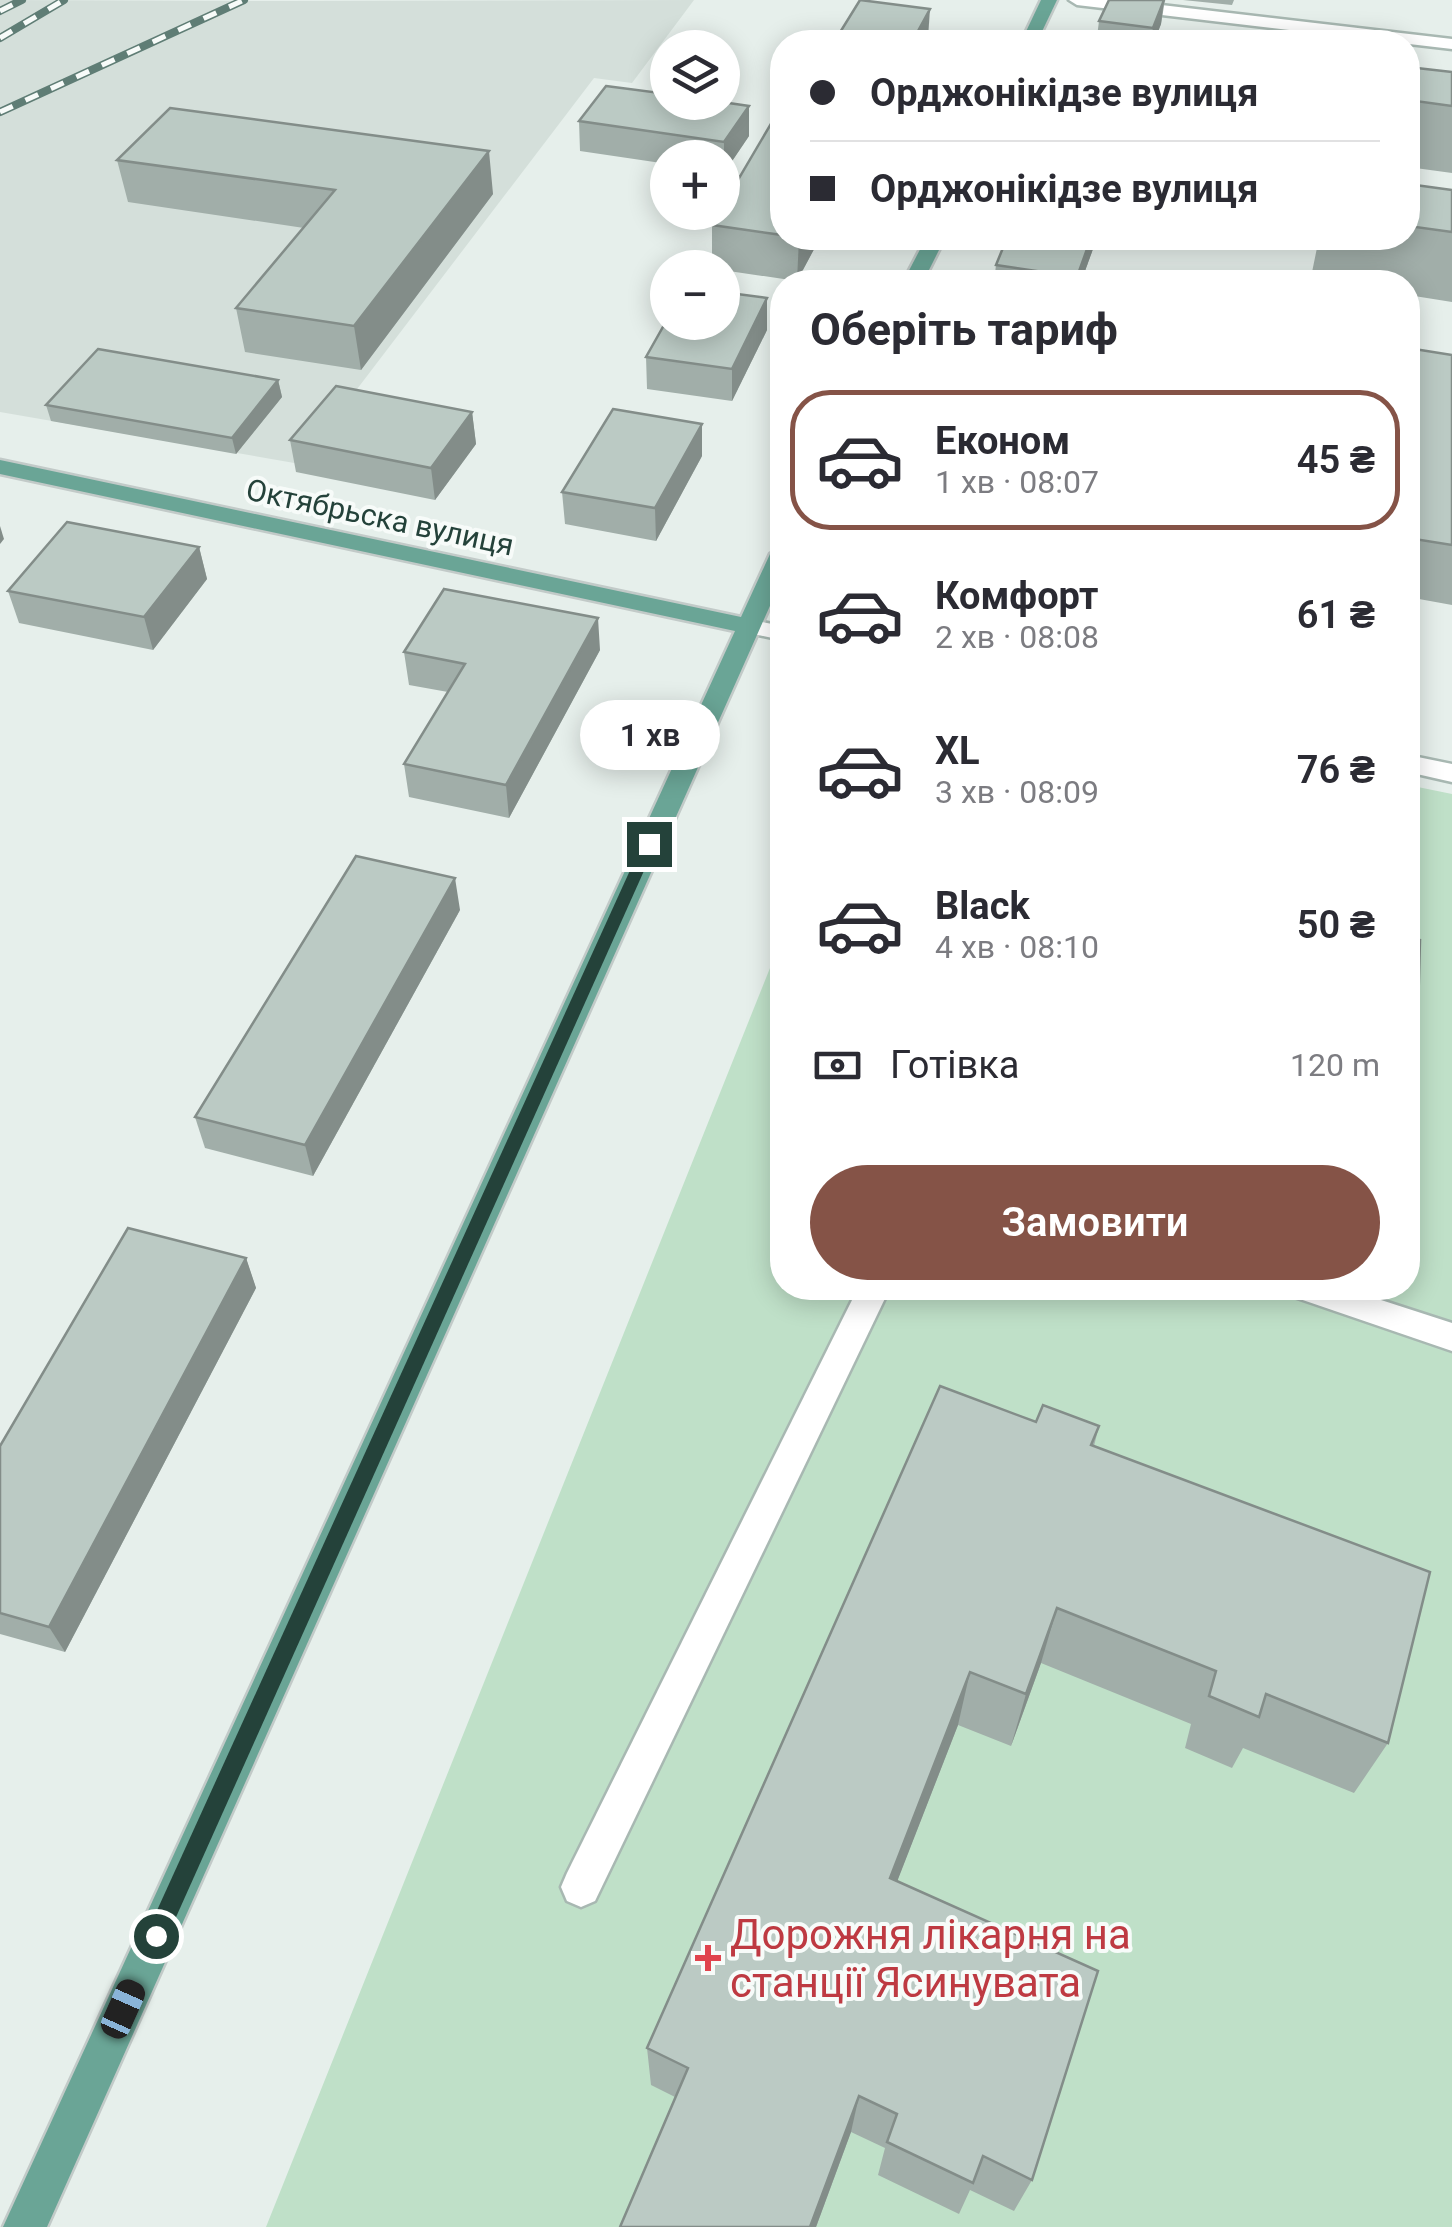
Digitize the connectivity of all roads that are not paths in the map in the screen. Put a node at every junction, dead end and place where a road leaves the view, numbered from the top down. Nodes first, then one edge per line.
1 (1049, 0) edge
2 (1077, 0) edge
3 (1035, 30) edge
4 (1333, 30) edge
5 (1420, 40) edge
6 (1452, 44) edge
7 (0, 467) edge
8 (770, 579) edge
9 (748, 626) junction
10 (770, 631) edge
11 (1420, 766) edge
12 (1452, 773) edge
13 (868, 1300) edge
14 (1341, 1300) edge
15 (1452, 1337) edge
16 (581, 1887) dead end
17 (25, 2227) edge

1 - 3 main road
2 - 4 street
5 - 6 street
7 - 9 main road, Октябрьска вулиця
8 - 9 main road
9 - 10 street
9 - 17 main road
11 - 12 street
13 - 16 street
14 - 15 street

